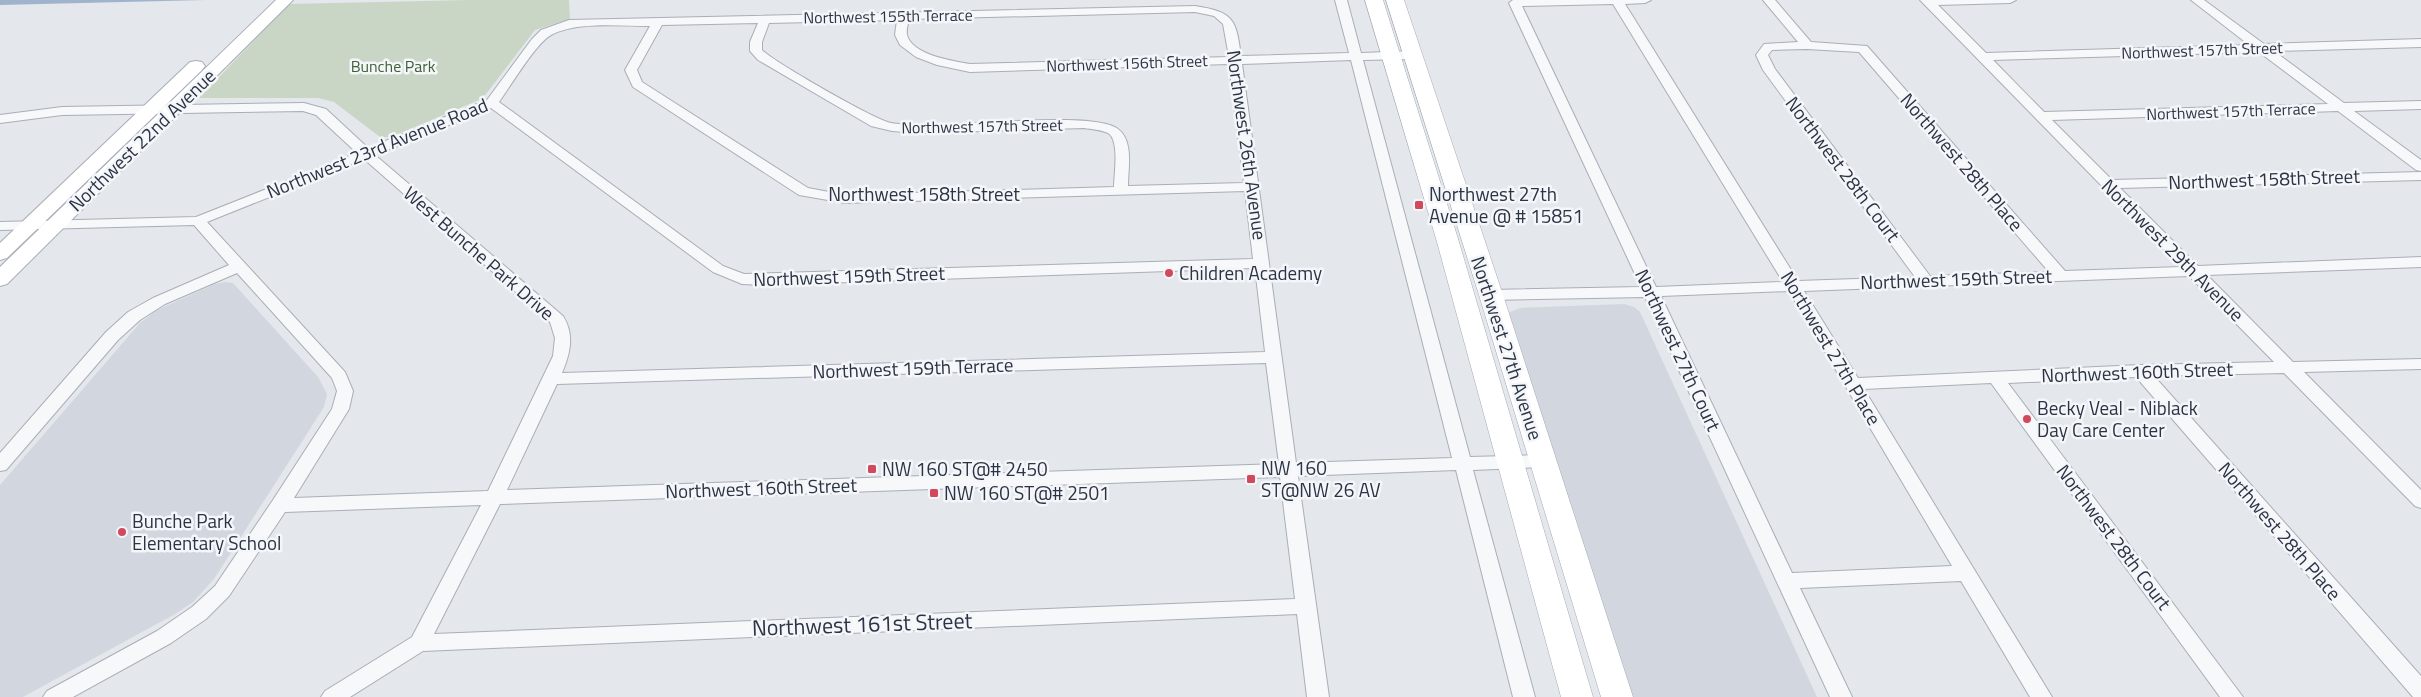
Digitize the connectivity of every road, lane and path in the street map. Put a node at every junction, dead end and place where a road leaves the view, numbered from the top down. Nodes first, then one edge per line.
1 (1341, 0) edge
2 (1374, 0) edge
3 (1395, 0) edge
4 (1645, 0) edge
5 (1769, 0) edge
6 (2010, 0) edge
7 (2197, 0) edge
8 (264, 1) edge
9 (284, 1) edge
10 (1617, 1) edge
11 (1927, 1) edge
12 (1515, 3) joint
13 (1221, 14) joint
14 (904, 16) junction
15 (765, 19) junction
16 (658, 22) junction
17 (555, 29) joint
18 (2421, 43) edge
19 (1807, 45) junction
20 (2262, 48) junction
21 (1412, 55) junction
22 (1392, 56) junction
23 (1357, 57) junction
24 (1982, 57) junction
25 (1235, 60) junction
26 (492, 103) junction
27 (2421, 105) edge
28 (2343, 107) junction
29 (174, 109) junction
30 (151, 110) junction
31 (2041, 116) junction
32 (0, 119) edge
33 (1112, 130) joint
34 (366, 154) junction
35 (2421, 166) edge
36 (2421, 176) edge
37 (2107, 184) junction
38 (1252, 187) junction
39 (1121, 191) junction
40 (1440, 214) junction
41 (198, 221) junction
42 (55, 225) junction
43 (0, 226) edge
44 (29, 226) junction
45 (0, 254) edge
46 (2421, 262) edge
47 (1263, 263) junction
48 (239, 266) junction
49 (2193, 270) junction
50 (2060, 275) junction
51 (0, 279) edge
52 (1926, 281) junction
53 (1793, 285) junction
54 (1650, 292) junction
55 (1490, 295) junction
56 (1274, 357) junction
57 (2421, 364) edge
58 (2290, 368) junction
59 (2140, 371) junction
60 (1995, 377) junction
61 (551, 379) junction
62 (1853, 384) junction
63 (1543, 461) junction
64 (1510, 462) junction
65 (1462, 463) junction
66 (0, 465) edge
67 (1289, 469) junction
68 (2413, 485) edge
69 (494, 498) junction
70 (2421, 501) edge
71 (280, 505) junction
72 (1965, 573) junction
73 (1787, 581) junction
74 (1306, 606) junction
75 (419, 642) junction
76 (2421, 691) edge
77 (54, 697) edge
78 (332, 697) edge
79 (1318, 697) edge
80 (1524, 697) edge
81 (1577, 697) edge
82 (1617, 697) edge
83 (1841, 697) edge
84 (2041, 697) edge
85 (2232, 697) edge

1 - 23 street
2 - 22 main road, Northwest 27th Avenue
3 - 21 main road, Northwest 27th Avenue
4 - 10 street
5 - 19 street
6 - 11 street
7 - 20 street
8 - 30 main road, Northwest 22nd Avenue
9 - 29 main road, Northwest 22nd Avenue
10 - 12 street
10 - 53 street, Northwest 27th Place
11 - 24 street, Northwest 29th Avenue
12 - 54 street, Northwest 27th Court
13 - 14 street, Northwest 155th Terrace
13 - 25 street, Northwest 26th Avenue
14 - 15 street, Northwest 155th Terrace
14 - 25 street, Northwest 156th Street
15 - 16 street, Northwest 155th Terrace
15 - 33 street, Northwest 157th Street
16 - 17 street, Northwest 155th Terrace
16 - 39 street, Northwest 158th Street
17 - 26 street, Northwest 23rd Avenue Road
18 - 20 street, Northwest 157th Street
19 - 50 street, Northwest 28th Place
19 - 52 street, Northwest 28th Court
20 - 24 street, Northwest 157th Street
20 - 28 street
21 - 22 street, Northwest 156th Street
21 - 55 main road, Northwest 27th Avenue
22 - 23 street, Northwest 156th Street
22 - 40 main road, Northwest 27th Avenue
23 - 25 street, Northwest 156th Street
23 - 65 street
24 - 31 street, Northwest 29th Avenue
25 - 38 street, Northwest 26th Avenue
26 - 34 street, Northwest 23rd Avenue Road
26 - 47 street, Northwest 159th Street
27 - 28 street, Northwest 157th Terrace
28 - 31 street, Northwest 157th Terrace
28 - 35 street
29 - 30 street, West Bunche Park Drive
29 - 34 street, West Bunche Park Drive
29 - 42 main road, Northwest 22nd Avenue
30 - 32 street, West Bunche Park Drive
30 - 44 main road, Northwest 22nd Avenue
31 - 37 street, Northwest 29th Avenue
33 - 39 street
34 - 41 street, Northwest 23rd Avenue Road
34 - 61 street, West Bunche Park Drive
36 - 37 street, Northwest 158th Street
37 - 49 street, Northwest 29th Avenue
38 - 39 street, Northwest 158th Street
38 - 47 street, Northwest 26th Avenue
40 - 55 main road
40 - 64 main road, Northwest 27th Avenue
41 - 42 street
41 - 48 street
42 - 44 street
42 - 51 main road, Northwest 22nd Avenue
43 - 44 street
44 - 45 main road, Northwest 22nd Avenue
46 - 49 street, Northwest 159th Street
47 - 56 street, Northwest 26th Avenue
48 - 66 street
48 - 71 street
49 - 50 street, Northwest 159th Street
49 - 58 street, Northwest 29th Avenue
50 - 52 street, Northwest 159th Street
52 - 53 street, Northwest 159th Street
53 - 54 street, Northwest 159th Street
53 - 62 street, Northwest 27th Place
54 - 55 street, Northwest 159th Street
54 - 73 street, Northwest 27th Court
55 - 63 main road, Northwest 27th Avenue
56 - 61 street, Northwest 159th Terrace
56 - 67 street, Northwest 26th Avenue
57 - 58 street, Northwest 160th Street
58 - 59 street, Northwest 160th Street
58 - 68 street, Northwest 29th Avenue
59 - 60 street, Northwest 160th Street
59 - 76 street, Northwest 28th Place
60 - 62 street, Northwest 160th Street
60 - 85 street, Northwest 28th Court
61 - 69 street, West Bunche Park Drive
62 - 72 street, Northwest 27th Place
63 - 64 street, Northwest 160th Street
63 - 82 main road, Northwest 27th Avenue
64 - 65 street, Northwest 160th Street
64 - 81 main road, Northwest 27th Avenue
65 - 67 street, Northwest 160th Street
65 - 80 street
67 - 69 street, Northwest 160th Street
67 - 74 street, Northwest 26th Avenue
68 - 70 street, Northwest 29th Avenue
69 - 71 street, Northwest 160th Street
69 - 75 street, West Bunche Park Drive
71 - 77 street
72 - 73 street
72 - 84 street, Northwest 27th Place
73 - 83 street, Northwest 27th Court
74 - 75 street, Northwest 161st Street
74 - 79 street, Northwest 26th Avenue
75 - 78 street

